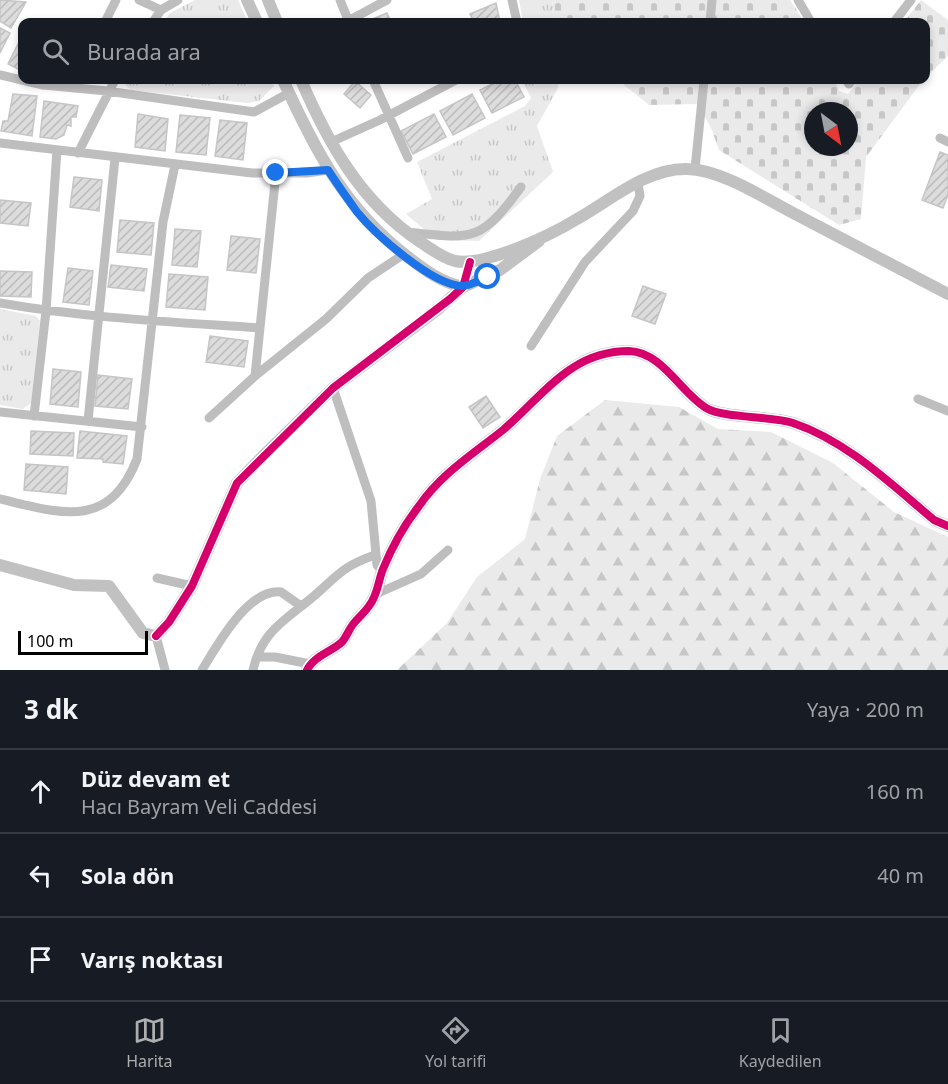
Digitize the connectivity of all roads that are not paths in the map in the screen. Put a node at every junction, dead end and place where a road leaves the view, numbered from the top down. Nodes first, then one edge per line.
1 (117, 0) edge
2 (140, 0) edge
3 (178, 0) edge
4 (247, 0) edge
5 (268, 0) edge
6 (340, 0) edge
7 (387, 0) edge
8 (512, 0) edge
9 (712, 0) edge
10 (798, 0) edge
11 (911, 0) edge
12 (161, 10) junction
13 (107, 18) edge
14 (156, 18) edge
15 (255, 18) edge
16 (275, 18) edge
17 (347, 18) edge
18 (356, 18) edge
19 (516, 18) edge
20 (710, 18) edge
21 (809, 18) edge
22 (897, 18) edge
23 (0, 75) edge
24 (18, 79) edge
25 (39, 84) edge
26 (112, 84) edge
27 (285, 84) edge
28 (303, 84) edge
29 (375, 84) edge
30 (448, 84) edge
31 (704, 84) edge
32 (107, 91) junction
33 (289, 93) junction
34 (390, 115) junction
35 (0, 142) edge
36 (331, 142) junction
37 (57, 150) junction
38 (78, 153) junction
39 (115, 158) junction
40 (408, 158) dead end
41 (175, 165) junction
42 (328, 170) junction
43 (695, 170) junction
44 (276, 173) junction
45 (638, 183) junction
46 (520, 187) dead end
47 (405, 231) junction
48 (544, 237) junction
49 (404, 254) junction
50 (470, 262) junction
51 (464, 286) junction
52 (948, 294) edge
53 (0, 303) edge
54 (46, 311) junction
55 (97, 316) junction
56 (151, 321) junction
57 (260, 328) junction
58 (531, 346) dead end
59 (255, 376) junction
60 (333, 388) junction
61 (918, 399) dead end
62 (948, 411) edge
63 (0, 412) edge
64 (34, 416) junction
65 (209, 418) dead end
66 (88, 421) junction
67 (142, 427) junction
68 (0, 499) edge
69 (948, 526) edge
70 (448, 550) dead end
71 (375, 555) junction
72 (0, 565) edge
73 (382, 571) junction
74 (158, 578) dead end
75 (192, 586) junction
76 (376, 594) junction
77 (301, 606) junction
78 (156, 636) junction
79 (257, 657) junction
80 (309, 667) edge
81 (165, 670) edge
82 (202, 670) edge
83 (254, 670) edge

1 - 13 street
2 - 12 street
3 - 12 street
4 - 15 street
5 - 16 street
6 - 17 street
7 - 18 street
8 - 19 street
9 - 20 street
10 - 21 street
11 - 22 street
12 - 14 street
23 - 24 street
25 - 32 street
26 - 32 street
27 - 33 street
28 - 36 street
29 - 34 street
30 - 34 street
31 - 43 street
32 - 33 street
32 - 38 street
33 - 42 street
34 - 36 street
34 - 40 street
35 - 37 street
36 - 47 street
37 - 38 street
37 - 54 street
38 - 39 street
39 - 41 street
39 - 55 street
41 - 44 street
41 - 56 street
42 - 44 street
42 - 49 street
43 - 45 street
43 - 52 street
44 - 57 street
45 - 48 street
45 - 58 street
46 - 47 street
47 - 50 street
48 - 50 street
48 - 51 street
49 - 51 street
49 - 59 street
50 - 51 street
51 - 60 street
53 - 54 street
54 - 55 street
54 - 64 street
55 - 56 street
55 - 66 street
56 - 57 street
56 - 67 street
57 - 59 street
59 - 65 street
60 - 71 street
60 - 75 street
61 - 62 street
63 - 64 street
64 - 66 street
66 - 67 street
67 - 68 street
69 - 73 street
70 - 76 street
71 - 73 street
71 - 77 street
72 - 78 street
73 - 76 street
74 - 75 street
75 - 78 street
76 - 80 street
77 - 79 street
77 - 82 street
78 - 81 street
79 - 80 street
79 - 83 street

